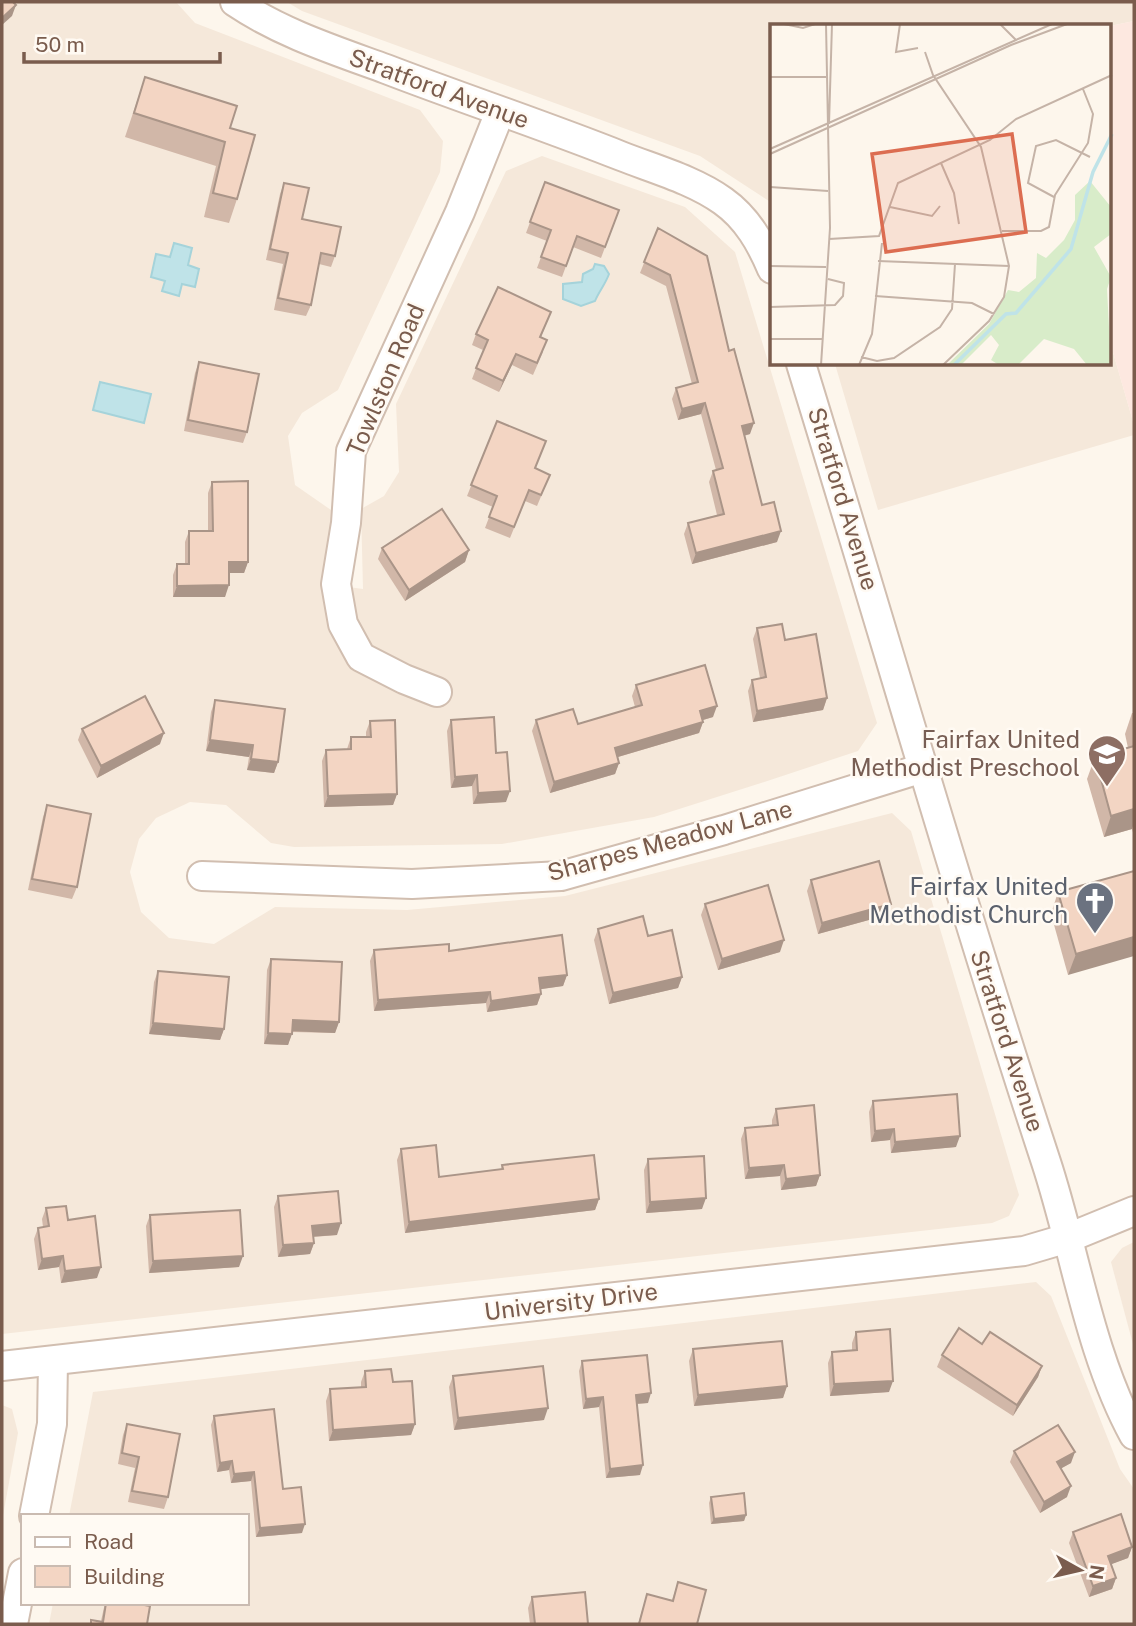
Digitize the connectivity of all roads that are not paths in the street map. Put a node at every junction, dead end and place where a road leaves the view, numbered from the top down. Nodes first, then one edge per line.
1 (235, 2) edge
2 (500, 112) junction
3 (770, 265) edge
4 (802, 366) edge
5 (437, 692) dead end
6 (923, 768) junction
7 (202, 876) dead end
8 (1134, 1211) edge
9 (1068, 1238) junction
10 (52, 1361) junction
11 (2, 1366) edge
12 (1134, 1435) edge
13 (34, 1514) edge
14 (21, 1583) edge
15 (13, 1624) edge

1 - 2 street, Stratford Avenue
2 - 3 street, Stratford Avenue
2 - 5 street, Towlston Road
4 - 6 street, Stratford Avenue
6 - 7 street, Sharpes Meadow Lane
6 - 9 street, Stratford Avenue
8 - 9 street, University Drive
9 - 10 street, University Drive
9 - 12 street, Stratford Avenue
10 - 11 street, University Drive
10 - 13 street
14 - 15 street

